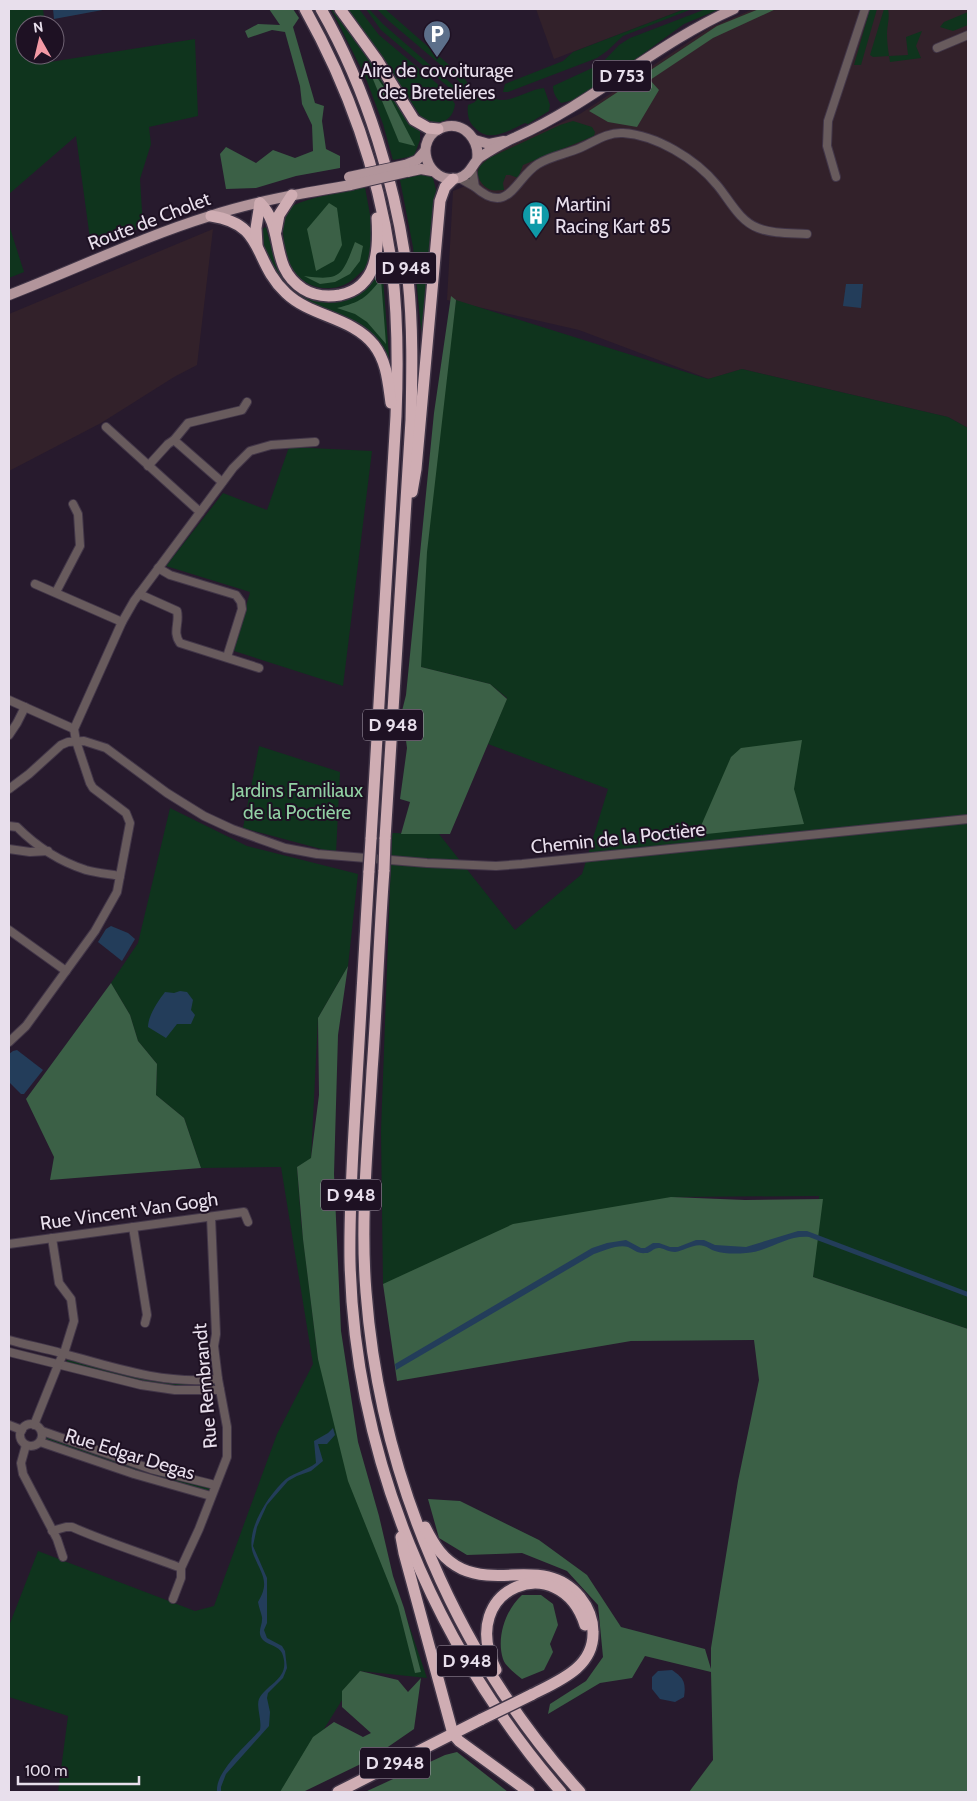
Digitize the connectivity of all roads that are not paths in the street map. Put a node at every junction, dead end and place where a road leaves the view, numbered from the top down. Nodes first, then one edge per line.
1 (305, 9) edge
2 (321, 9) edge
3 (340, 9) edge
4 (734, 9) edge
5 (865, 9) edge
6 (968, 36) edge
7 (937, 48) dead end
8 (438, 129) junction
9 (475, 140) junction
10 (507, 141) junction
11 (425, 151) junction
12 (475, 164) junction
13 (406, 168) junction
14 (432, 171) junction
15 (836, 176) dead end
16 (456, 178) junction
17 (475, 187) junction
18 (376, 189) junction
19 (292, 195) junction
20 (260, 202) junction
21 (211, 216) junction
22 (807, 234) dead end
23 (276, 236) junction
24 (256, 246) junction
25 (9, 294) edge
26 (247, 402) dead end
27 (106, 427) dead end
28 (174, 440) junction
29 (315, 442) dead end
30 (395, 444) junction
31 (148, 466) junction
32 (222, 482) junction
33 (73, 504) dead end
34 (200, 512) junction
35 (403, 543) junction
36 (158, 568) junction
37 (35, 584) dead end
38 (56, 592) junction
39 (139, 594) junction
40 (122, 622) junction
41 (227, 657) junction
42 (259, 668) dead end
43 (9, 700) edge
44 (25, 707) junction
45 (74, 729) junction
46 (9, 735) edge
47 (76, 741) junction
48 (9, 789) edge
49 (968, 819) edge
50 (9, 826) edge
51 (9, 849) edge
52 (48, 851) junction
53 (120, 876) junction
54 (9, 930) edge
55 (66, 971) junction
56 (9, 1042) edge
57 (210, 1217) junction
58 (248, 1222) dead end
59 (133, 1227) junction
60 (52, 1238) junction
61 (9, 1244) edge
62 (145, 1323) dead end
63 (9, 1340) edge
64 (9, 1352) edge
65 (63, 1353) junction
66 (58, 1365) junction
67 (218, 1379) junction
68 (220, 1390) junction
69 (9, 1425) edge
70 (34, 1425) junction
71 (22, 1430) junction
72 (42, 1432) junction
73 (40, 1442) junction
74 (26, 1445) junction
75 (400, 1474) junction
76 (213, 1490) junction
77 (398, 1515) junction
78 (52, 1531) junction
79 (63, 1557) dead end
80 (182, 1568) junction
81 (173, 1599) dead end
82 (563, 1678) junction
83 (517, 1714) junction
84 (453, 1734) junction
85 (338, 1792) edge
86 (529, 1792) edge
87 (561, 1792) edge
88 (580, 1792) edge

1 - 18 highway, D 948
2 - 35 highway, D 948
3 - 8 highway
4 - 10 main road, D 753
5 - 15 street
6 - 7 street
8 - 9 main road
8 - 11 main road
9 - 10 main road, D 753
9 - 12 main road
10 - 12 main road, D 753
11 - 13 main road, Route de Cholet
11 - 14 main road
12 - 16 main road
12 - 17 street
13 - 14 main road, Route de Cholet
13 - 19 main road, Route de Cholet, bridge
14 - 16 main road
16 - 17 street
16 - 35 highway
17 - 22 street
18 - 23 highway
18 - 30 highway, D 948
19 - 20 main road, Route de Cholet
19 - 23 highway
20 - 21 main road, Route de Cholet
20 - 23 highway
20 - 24 highway
21 - 24 highway
21 - 25 main road, Route de Cholet
24 - 30 highway
26 - 28 street
27 - 31 street
28 - 31 street
28 - 32 street
29 - 32 street
30 - 77 highway, D 948, bridge
31 - 34 street
32 - 34 street
33 - 38 street
34 - 36 street
35 - 75 highway, D 948, bridge
36 - 39 street
36 - 41 street
37 - 38 street
38 - 40 street
39 - 40 street
39 - 41 street
40 - 45 street
41 - 42 street
43 - 44 street
44 - 45 street
44 - 46 street
45 - 47 street
47 - 48 street
47 - 49 street, Chemin de la Poctière
47 - 53 street
50 - 52 street
51 - 52 street
52 - 53 street
53 - 55 street
54 - 55 street
55 - 56 street
57 - 58 street, Rue Vincent Van Gogh
57 - 59 street, Rue Vincent Van Gogh
57 - 67 street, Rue Rembrandt
59 - 60 street, Rue Vincent Van Gogh
59 - 62 street
60 - 61 street, Rue Vincent Van Gogh
60 - 65 street
63 - 65 street
64 - 66 street
65 - 66 street
65 - 67 street
66 - 68 street
66 - 70 street
67 - 68 street, Rue Rembrandt
68 - 76 street, Rue Rembrandt
69 - 71 street
70 - 71 street
70 - 72 street
71 - 74 street
72 - 73 street
72 - 76 street, Rue Edgar Degas
73 - 74 street
73 - 76 street, Rue Edgar Degas
74 - 78 street
75 - 82 highway
75 - 83 highway, D 948
76 - 80 street, Rue Rembrandt
77 - 84 highway
77 - 87 highway, D 948
78 - 79 street
78 - 80 street
80 - 81 street, Rue Rembrandt
82 - 83 highway
82 - 84 highway, bridge
83 - 88 highway, D 948
84 - 85 highway, D 2948
84 - 86 highway

